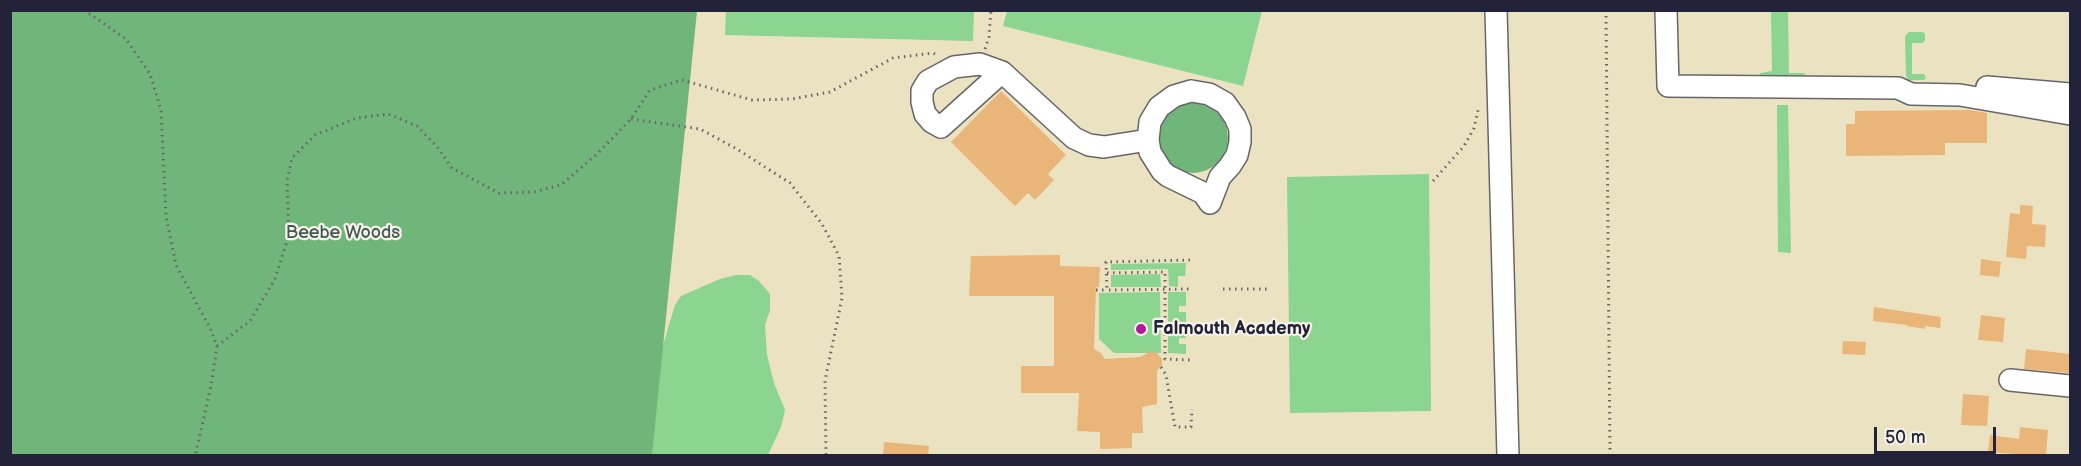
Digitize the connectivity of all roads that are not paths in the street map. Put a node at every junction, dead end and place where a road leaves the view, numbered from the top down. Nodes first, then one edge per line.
1 (1496, 10) edge
2 (1666, 10) edge
3 (1002, 72) junction
4 (1898, 88) junction
5 (2070, 94) edge
6 (2070, 114) edge
7 (1148, 140) junction
8 (2010, 380) dead end
9 (2070, 386) edge
10 (1508, 456) edge

1 - 10 lane
2 - 4 lane
3 - 3 lane
3 - 7 lane
4 - 5 lane
4 - 6 lane
7 - 7 lane
8 - 9 lane

